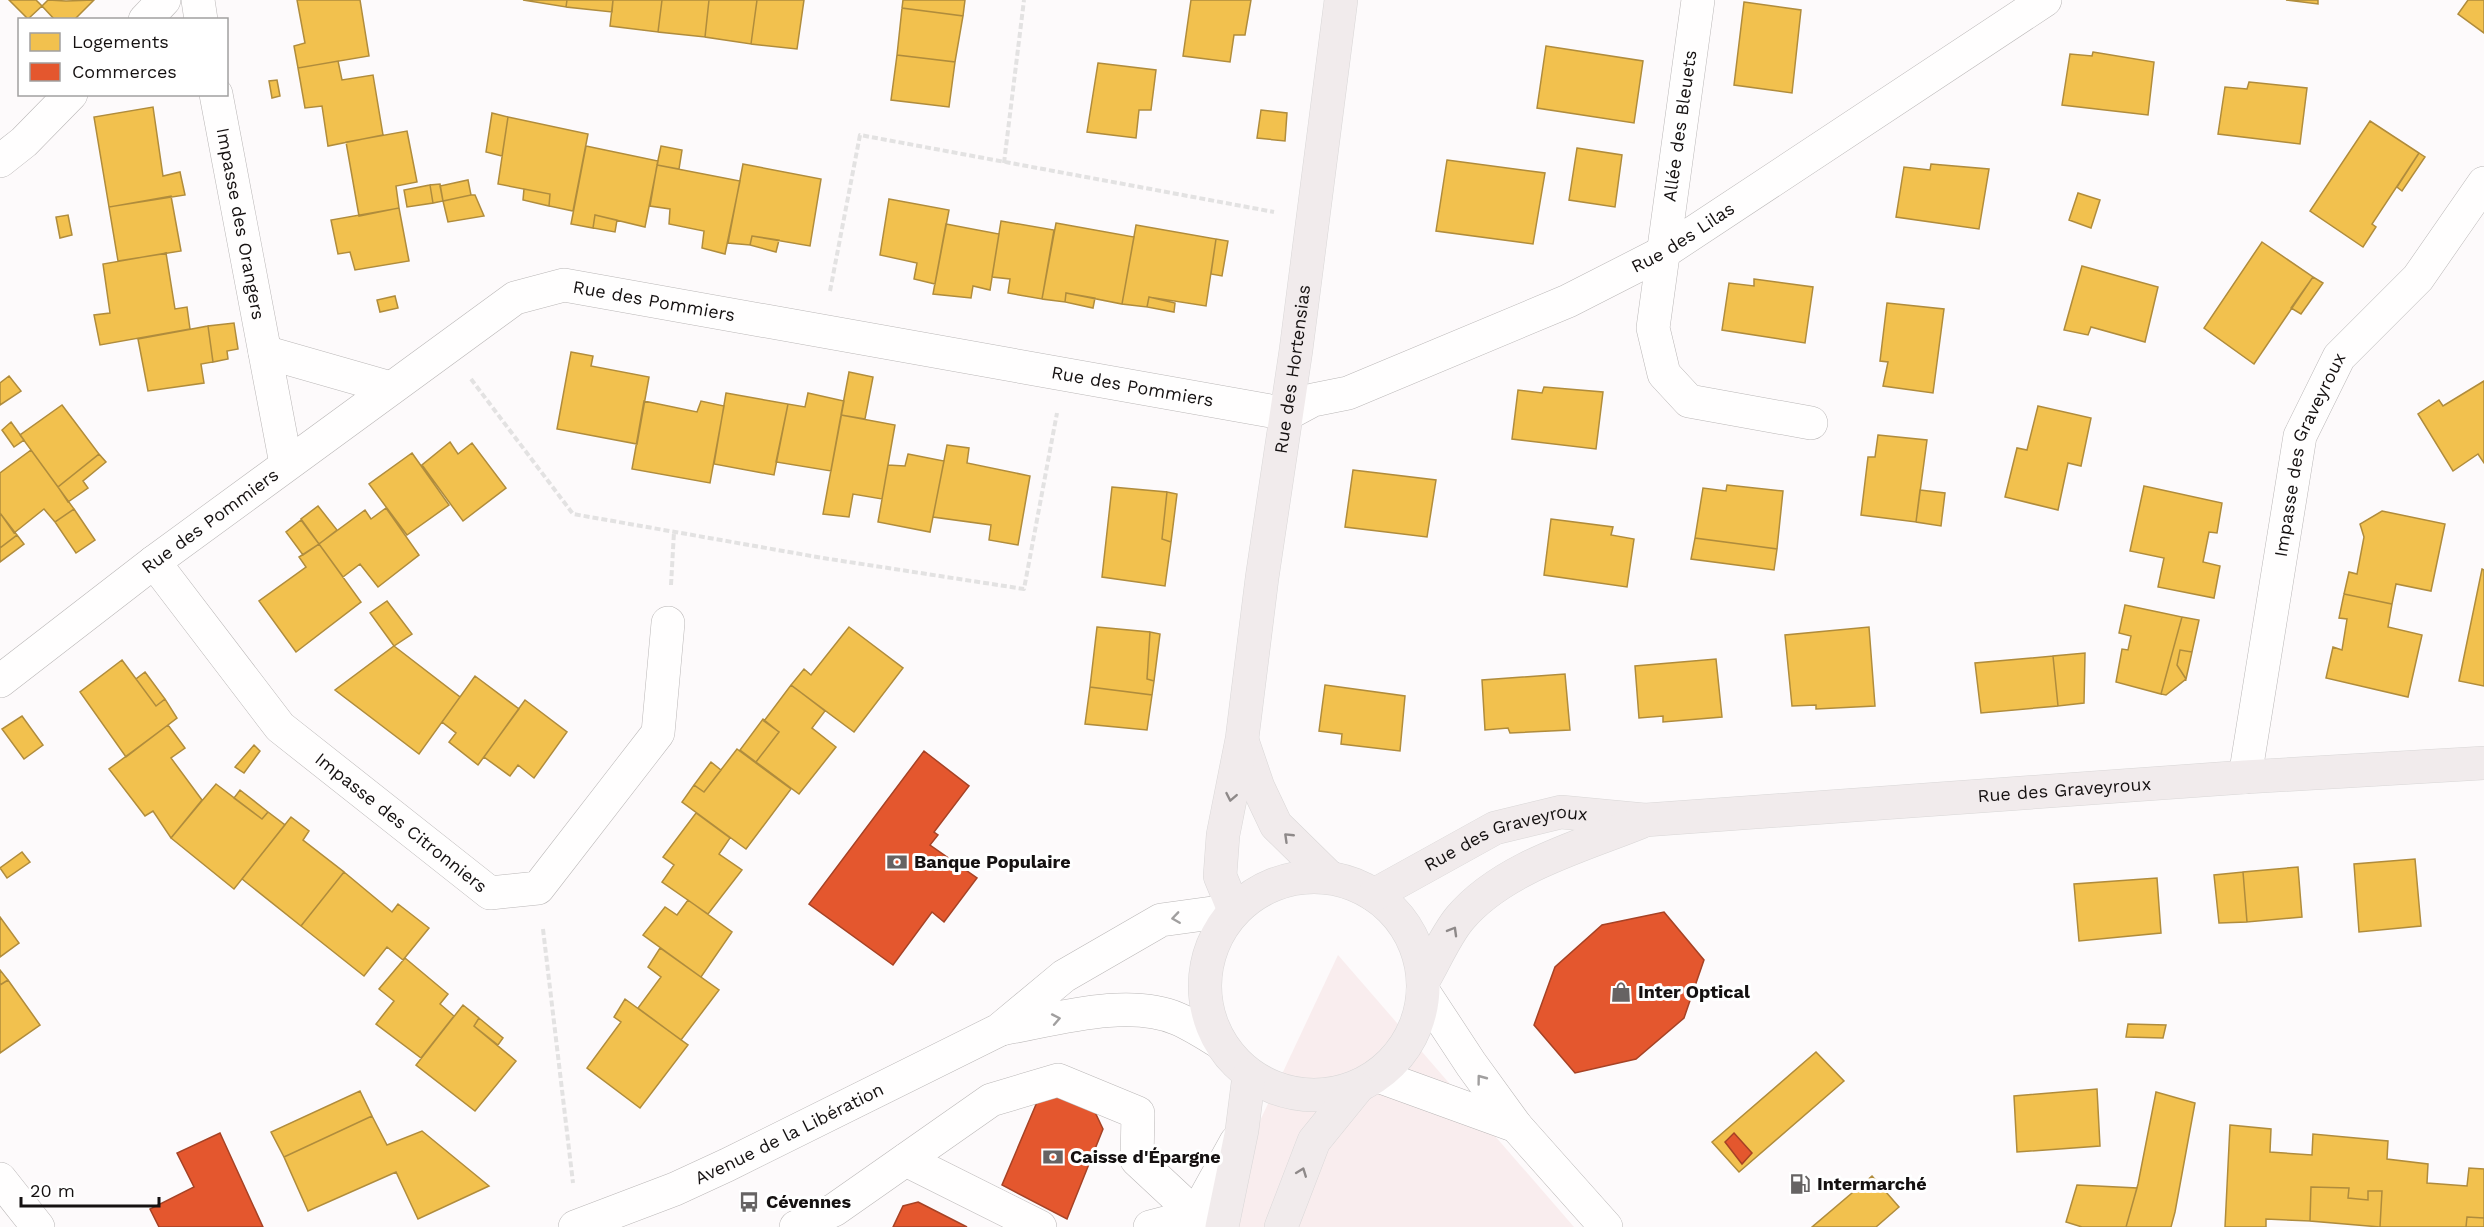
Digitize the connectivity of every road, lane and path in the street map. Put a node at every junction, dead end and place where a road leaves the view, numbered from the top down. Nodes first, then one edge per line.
1 (164, 0) edge
2 (198, 0) edge
3 (1024, 0) edge
4 (1341, 0) edge
5 (1698, 0) edge
6 (2033, 4) edge
7 (147, 18) edge
8 (201, 18) edge
9 (69, 96) edge
10 (216, 96) edge
11 (0, 161) edge
12 (1004, 163) junction
13 (2484, 183) edge
14 (1312, 219) junction
15 (1664, 252) junction
16 (822, 330) junction
17 (447, 347) junction
18 (265, 352) junction
19 (1065, 374) junction
20 (392, 388) junction
21 (1287, 414) junction
22 (1811, 423) dead end
23 (286, 464) junction
24 (674, 532) junction
25 (154, 562) junction
26 (668, 623) joint
27 (0, 681) edge
28 (1242, 739) junction
29 (2484, 763) edge
30 (2245, 777) junction
31 (1645, 820) junction
32 (1329, 878) junction
33 (538, 888) junction
34 (1374, 895) junction
35 (1234, 910) junction
36 (1423, 986) junction
37 (999, 1030) junction
38 (1219, 1042) junction
39 (1249, 1075) junction
40 (1367, 1082) junction
41 (1516, 1126) junction
42 (906, 1160) junction
43 (0, 1179) edge
44 (1202, 1223) edge
45 (38, 1227) edge
46 (578, 1227) edge
47 (796, 1227) edge
48 (1040, 1227) edge
49 (1150, 1227) edge
50 (1281, 1227) edge
51 (1606, 1227) edge

1 - 7 street
2 - 8 street
3 - 12 path
4 - 14 main road, Rue des Hortensias
5 - 15 street, Allée des Bleuets
6 - 15 street, Rue des Lilas
9 - 11 street
10 - 18 street, Impasse des Orangers
12 - 14 path
12 - 16 path
13 - 30 street, Impasse des Graveyroux
14 - 21 main road, Rue des Hortensias
15 - 21 street, Rue des Lilas
15 - 22 street, Allée des Bleuets
16 - 17 street, Rue des Pommiers
16 - 19 street, Rue des Pommiers
17 - 20 street, Rue des Pommiers
17 - 24 path
18 - 20 street
18 - 23 street, Impasse des Orangers
19 - 21 street, Rue des Pommiers
19 - 24 path
20 - 23 street, Rue des Pommiers
21 - 28 main road, Rue des Hortensias
23 - 25 street, Rue des Pommiers
24 - 26 path
25 - 27 street, Rue des Pommiers
25 - 33 street, Impasse des Citronniers
26 - 33 street
32 -> 28 main road, Rue des Hortensias
28 -> 35 main road, Rue des Hortensias
29 - 30 main road, Rue des Graveyroux
30 - 31 main road, Rue des Graveyroux
31 - 34 main road, Rue des Graveyroux
36 -> 31 main road, Rue des Graveyroux
32 - 34 main road
32 - 35 main road
33 - 46 path
34 - 36 main road
35 -> 37 street, Avenue de la Libération
35 - 38 main road
36 - 40 main road
41 -> 36 street
37 -> 38 street, Avenue de la Libération
37 - 46 street, Avenue de la Libération
38 - 39 main road
39 - 40 main road
39 - 44 main road
40 - 41 street
50 -> 40 main road
41 - 51 street
42 - 44 street
42 - 47 street
42 - 48 street
43 - 45 street
44 - 49 street

